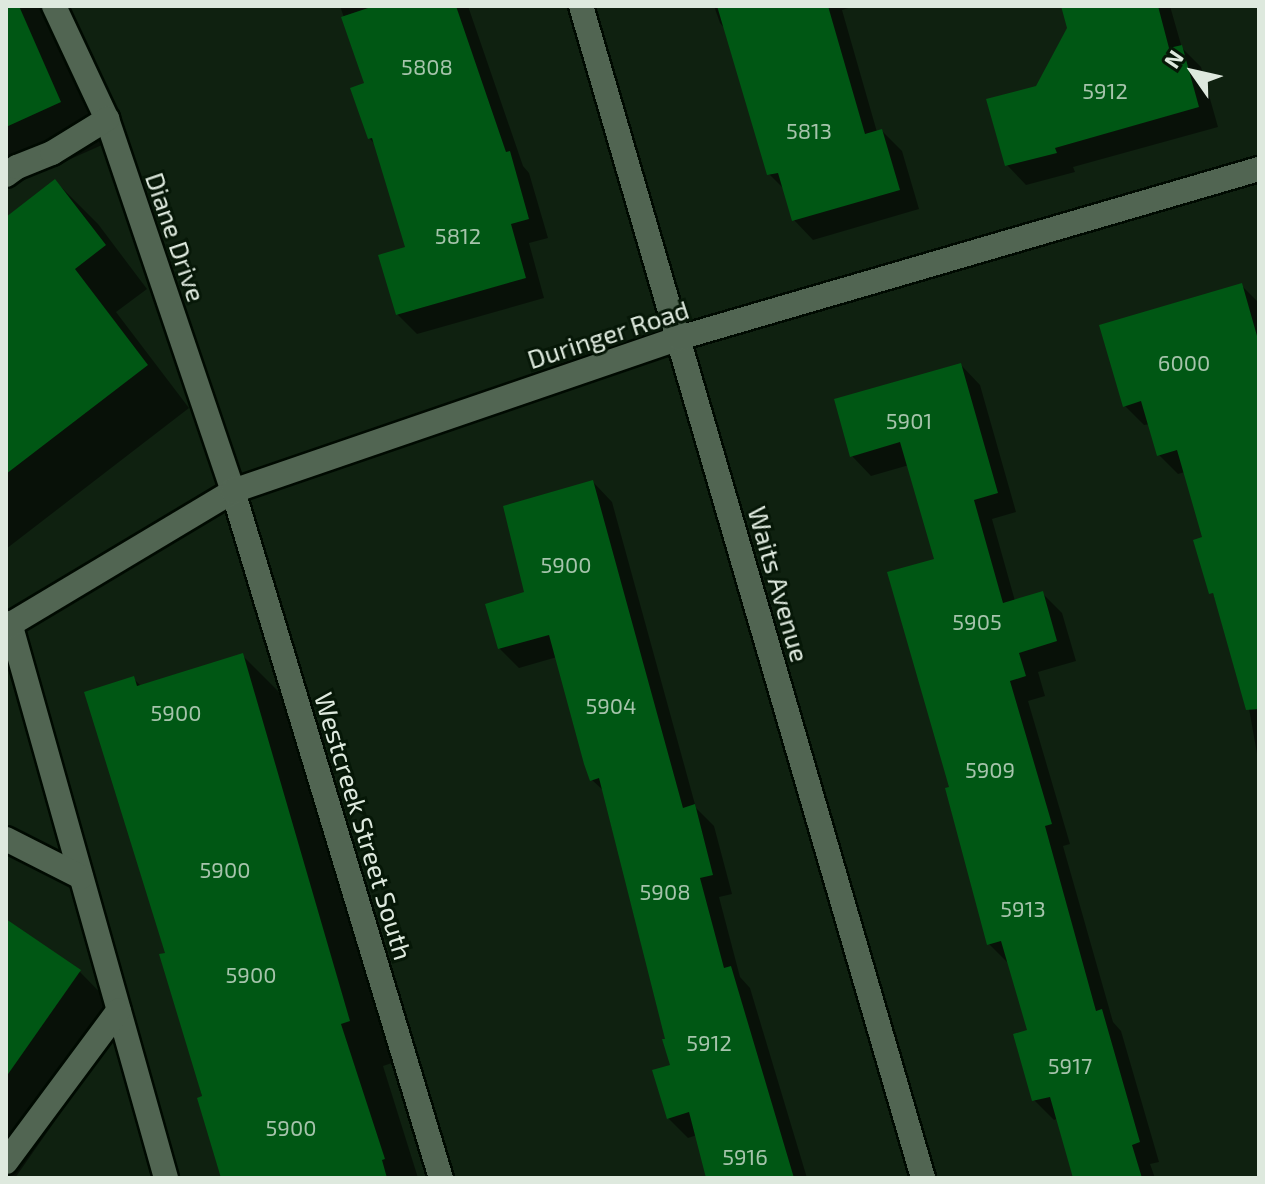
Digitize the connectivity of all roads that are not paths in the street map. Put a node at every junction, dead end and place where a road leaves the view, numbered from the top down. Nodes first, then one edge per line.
1 (54, 6) edge
2 (581, 6) edge
3 (107, 119) junction
4 (1259, 169) edge
5 (6, 175) edge
6 (679, 338) junction
7 (233, 491) junction
8 (8, 625) edge
9 (6, 839) edge
10 (81, 877) junction
11 (119, 1010) junction
12 (6, 1162) edge
13 (166, 1178) edge
14 (441, 1178) edge
15 (923, 1178) edge

1 - 3 street, Diane Drive
2 - 6 street, Waits Avenue
3 - 5 street
3 - 7 street, Diane Drive
4 - 6 street, Duringer Road
6 - 7 street, Duringer Road
6 - 15 street, Waits Avenue
7 - 8 street, Duringer Road
7 - 14 street, Westcreek Street South
8 - 10 street
9 - 10 street
10 - 11 street
11 - 12 street
11 - 13 street

